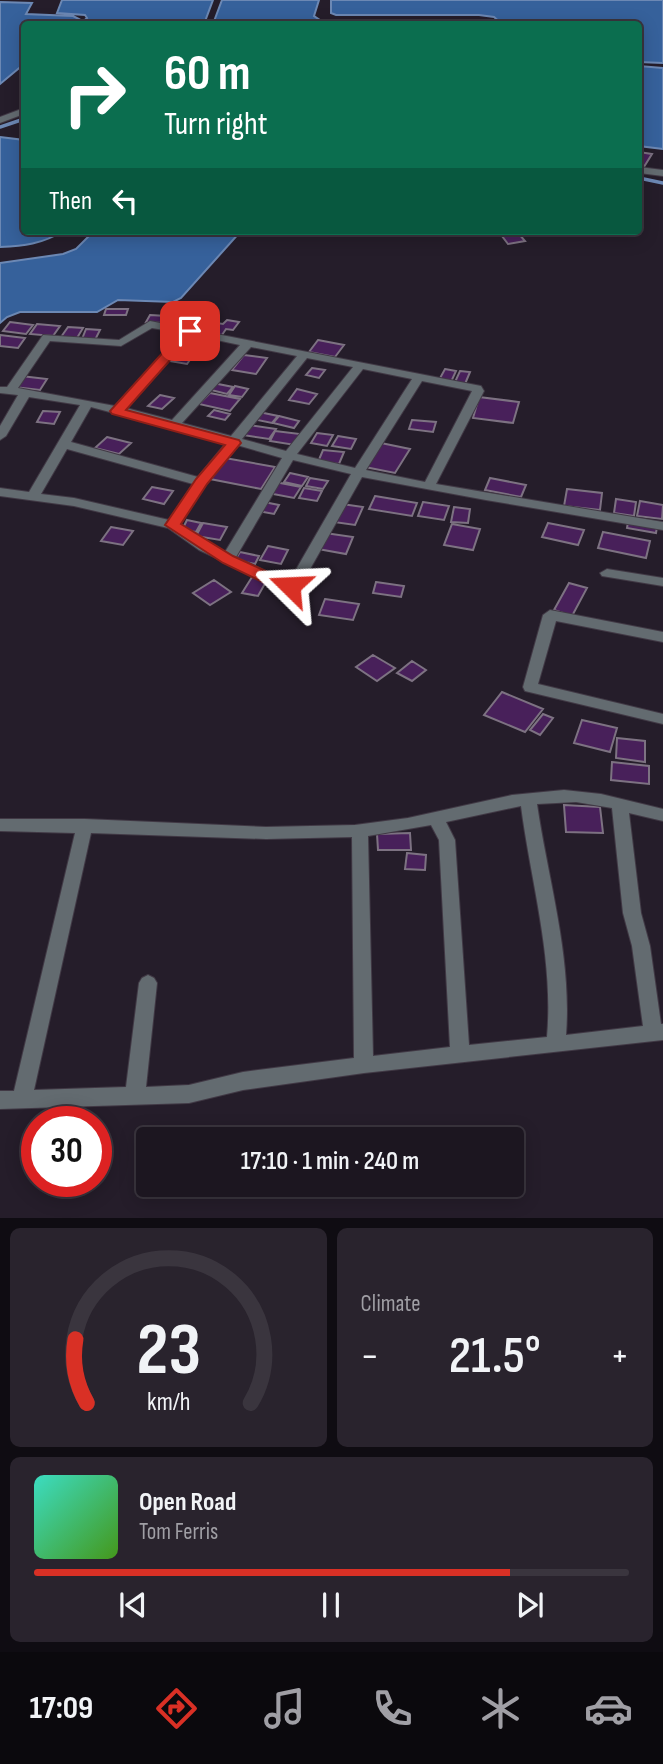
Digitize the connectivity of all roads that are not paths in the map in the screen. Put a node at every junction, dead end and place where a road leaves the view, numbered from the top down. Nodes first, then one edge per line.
1 (21, 111) edge
2 (0, 120) edge
3 (642, 170) edge
4 (663, 173) edge
5 (190, 331) junction
6 (248, 343) junction
7 (305, 353) junction
8 (361, 364) junction
9 (419, 377) junction
10 (5, 390) edge
11 (26, 393) junction
12 (86, 405) junction
13 (117, 411) junction
14 (174, 425) junction
15 (0, 436) edge
16 (234, 443) junction
17 (64, 444) junction
18 (289, 456) junction
19 (358, 473) junction
20 (201, 482) junction
21 (429, 486) junction
22 (0, 492) edge
23 (34, 495) junction
24 (172, 525) junction
25 (663, 526) edge
26 (228, 559) junction
27 (607, 573) dead end
28 (663, 582) edge
29 (663, 637) edge
30 (663, 719) edge
31 (528, 799) junction
32 (620, 806) junction
33 (663, 815) edge
34 (436, 819) junction
35 (0, 825) edge
36 (85, 825) junction
37 (360, 831) junction
38 (148, 983) dead end
39 (658, 1033) edge
40 (556, 1045) junction
41 (460, 1054) junction
42 (364, 1065) junction
43 (135, 1096) junction
44 (22, 1099) junction
45 (0, 1100) edge

1 - 2 street
3 - 4 street
5 - 6 street
5 - 10 street
5 - 13 street
6 - 7 street
6 - 14 street
7 - 8 street
7 - 16 street
8 - 9 street
8 - 18 street
9 - 19 street
9 - 21 street
10 - 11 street
11 - 12 street
11 - 15 street
12 - 13 street
12 - 17 street
13 - 14 street
14 - 16 street
16 - 18 street
16 - 20 street
17 - 20 street
17 - 23 street
18 - 19 street
18 - 26 street
19 - 21 street
19 - 26 street
20 - 24 street
21 - 25 street
22 - 23 street
23 - 24 street
24 - 26 street
27 - 28 street
29 - 30 street
31 - 32 street
31 - 34 street
31 - 40 street
32 - 33 street
32 - 39 street
34 - 37 street
34 - 41 street
35 - 36 street
36 - 37 street
36 - 44 street
37 - 42 street
38 - 43 street
39 - 40 street
40 - 41 street
41 - 42 street
42 - 43 street
43 - 44 street
44 - 45 street

